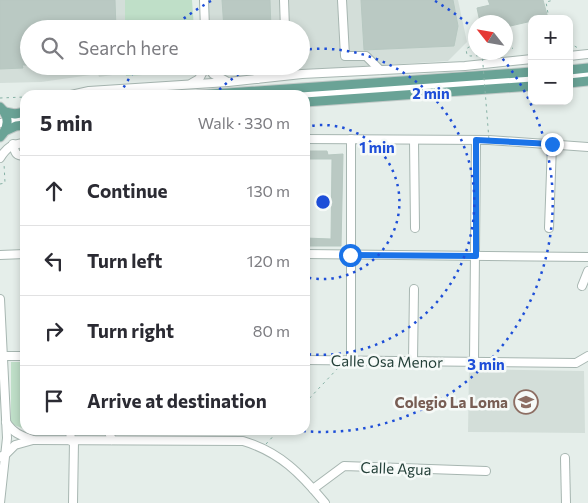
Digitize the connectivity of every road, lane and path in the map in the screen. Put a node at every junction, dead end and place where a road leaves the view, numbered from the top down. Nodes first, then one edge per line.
1 (204, 0) edge
2 (284, 0) edge
3 (342, 0) edge
4 (554, 0) edge
5 (548, 15) edge
6 (205, 20) edge
7 (285, 20) edge
8 (588, 54) edge
9 (573, 56) edge
10 (483, 60) edge
11 (528, 60) edge
12 (588, 68) edge
13 (380, 70) junction
14 (573, 70) edge
15 (528, 72) edge
16 (201, 75) edge
17 (215, 75) edge
18 (257, 75) edge
19 (588, 76) edge
20 (573, 77) edge
21 (256, 79) junction
22 (528, 80) edge
23 (528, 80) edge
24 (228, 82) junction
25 (588, 82) edge
26 (573, 83) edge
27 (190, 84) junction
28 (528, 86) edge
29 (103, 90) edge
30 (271, 90) edge
31 (310, 94) edge
32 (20, 97) edge
33 (310, 97) edge
34 (0, 98) edge
35 (310, 102) edge
36 (20, 113) edge
37 (20, 119) edge
38 (3, 121) edge
39 (20, 126) edge
40 (310, 139) edge
41 (351, 139) junction
42 (414, 140) junction
43 (476, 140) junction
44 (489, 140) junction
45 (20, 143) edge
46 (13, 144) junction
47 (552, 144) junction
48 (588, 147) edge
49 (20, 156) edge
50 (0, 158) edge
51 (415, 228) dead end
52 (549, 228) dead end
53 (20, 254) edge
54 (310, 254) edge
55 (0, 255) edge
56 (350, 255) junction
57 (476, 256) junction
58 (588, 257) edge
59 (588, 271) edge
60 (582, 286) dead end
61 (414, 289) dead end
62 (0, 299) edge
63 (1, 355) edge
64 (20, 356) edge
65 (588, 356) edge
66 (310, 360) edge
67 (348, 360) junction
68 (413, 361) junction
69 (474, 362) junction
70 (310, 398) edge
71 (3, 421) edge
72 (20, 433) edge
73 (18, 435) junction
74 (71, 435) edge
75 (110, 435) edge
76 (274, 435) edge
77 (32, 440) junction
78 (112, 440) junction
79 (72, 441) junction
80 (262, 448) junction
81 (3, 456) edge
82 (565, 458) dead end
83 (486, 471) dead end
84 (313, 489) junction
85 (0, 503) edge
86 (73, 503) edge
87 (325, 503) edge
88 (566, 503) edge

1 - 6 street
2 - 7 street
3 - 13 street
4 - 5 path
8 - 9 street
10 - 44 path, bridge
11 - 13 street
12 - 14 main road
13 - 21 street
15 - 30 main road
16 - 27 street
17 - 24 street
18 - 21 street
19 - 20 street
21 - 24 street
22 - 31 street
23 - 33 street
24 - 27 street
25 - 26 main road
27 - 29 street
28 - 35 main road
32 - 34 path
36 - 38 main road
37 - 38 street
38 - 39 main road
40 - 41 street
41 - 42 street
41 - 56 street
42 - 43 street
42 - 51 street
43 - 44 street
43 - 57 street
44 - 47 street
45 - 46 street
46 - 49 street
46 - 50 street
47 - 48 street
47 - 52 street
53 - 55 street
54 - 56 street
56 - 57 street
56 - 67 street
57 - 58 street
57 - 69 street
59 - 60 street
61 - 68 street
62 - 63 street
63 - 64 street
63 - 71 street
65 - 69 street, Calle Osa Menor
66 - 67 street, Calle Osa Menor
67 - 68 street, Calle Osa Menor
67 - 70 path
68 - 69 street, Calle Osa Menor
71 - 73 street
71 - 81 street
72 - 73 street
73 - 77 street
74 - 79 street
75 - 78 street
76 - 80 path
77 - 79 street
77 - 81 street
78 - 79 street
78 - 80 street
79 - 86 street
80 - 84 street
81 - 85 street
82 - 88 street
83 - 84 street, Calle Agua
84 - 87 street

